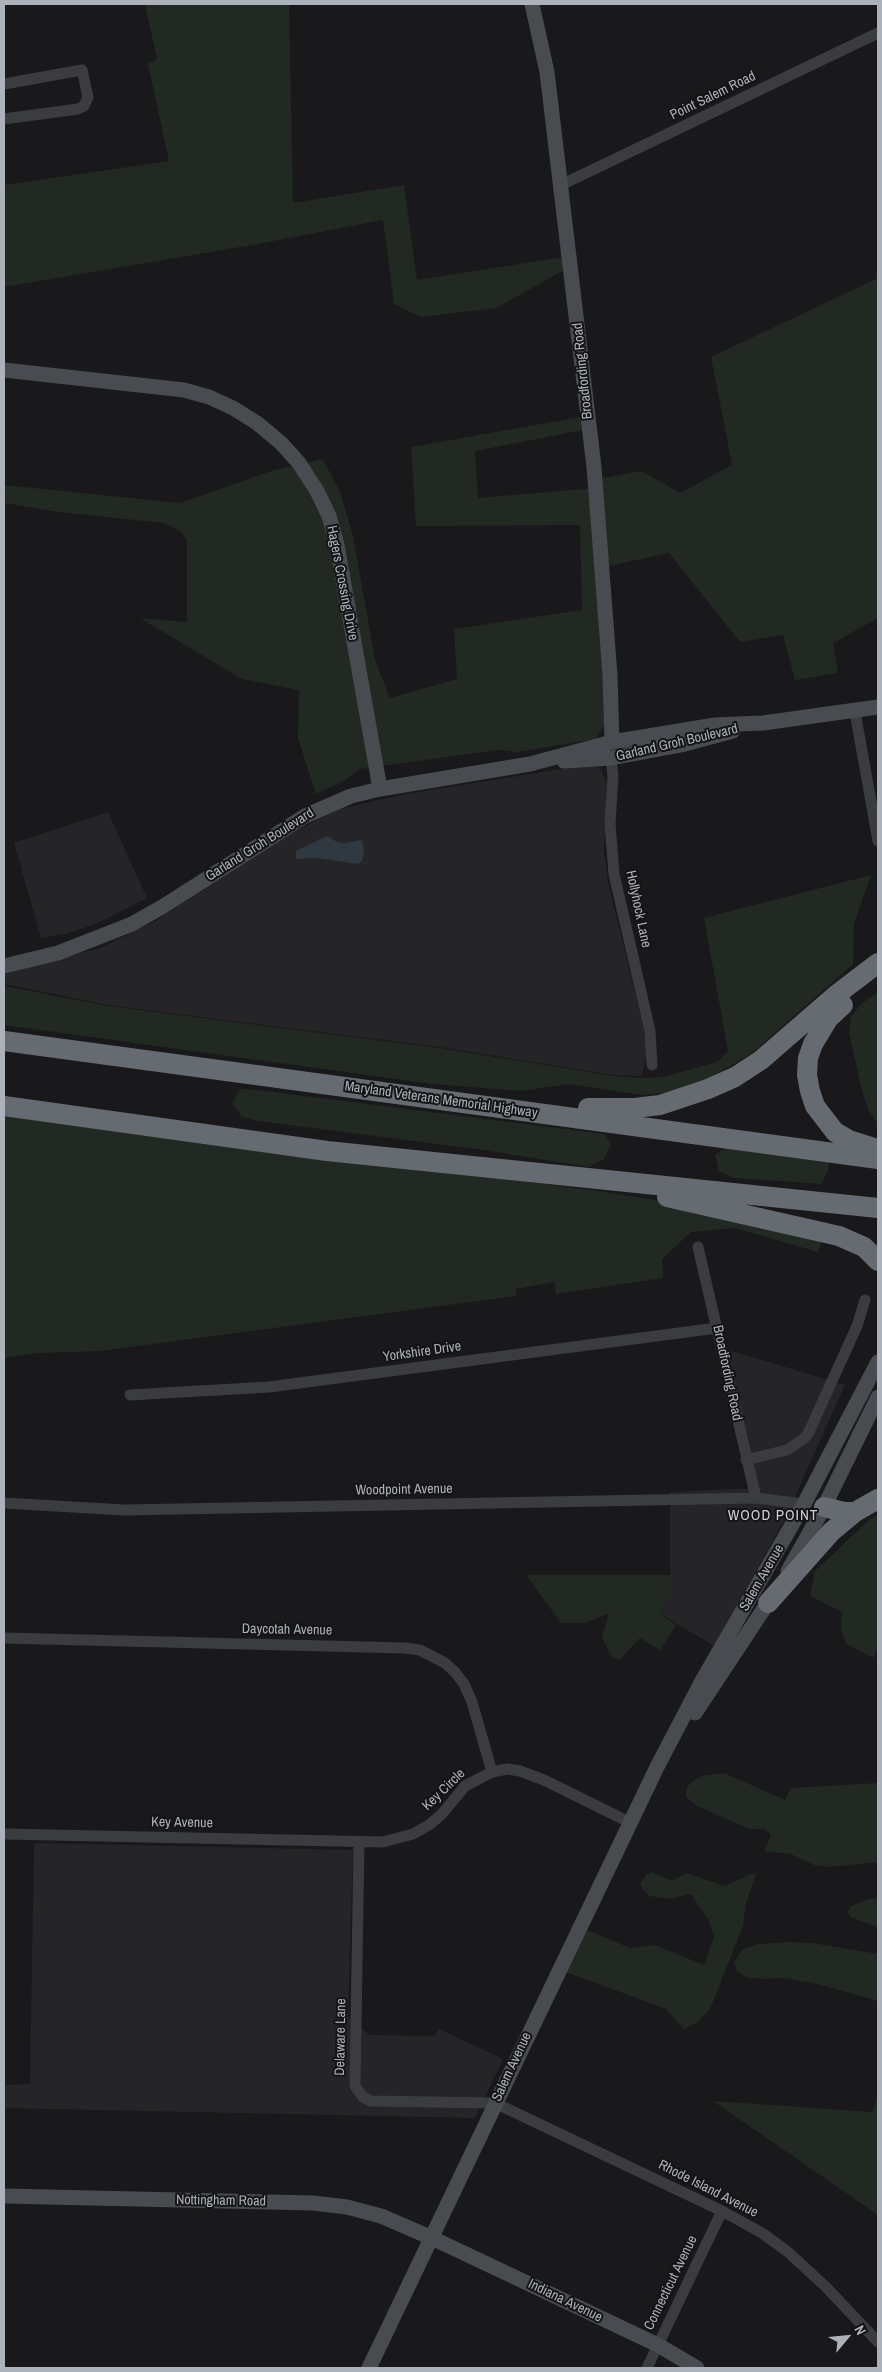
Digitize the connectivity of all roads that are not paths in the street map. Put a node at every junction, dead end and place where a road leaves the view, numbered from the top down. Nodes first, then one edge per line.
1 (532, 4) edge
2 (878, 33) edge
3 (4, 84) edge
4 (4, 120) edge
5 (561, 185) junction
6 (4, 370) edge
7 (878, 707) edge
8 (855, 712) junction
9 (763, 723) junction
10 (612, 742) junction
11 (681, 745) junction
12 (611, 758) junction
13 (565, 761) junction
14 (530, 764) junction
15 (380, 789) junction
16 (878, 841) edge
17 (878, 963) edge
18 (4, 966) edge
19 (878, 978) edge
20 (4, 1041) edge
21 (652, 1065) dead end
22 (439, 1100) junction
23 (4, 1106) edge
24 (878, 1150) edge
25 (878, 1159) edge
26 (554, 1175) junction
27 (878, 1208) edge
28 (698, 1247) dead end
29 (878, 1261) edge
30 (865, 1300) dead end
31 (717, 1328) junction
32 (878, 1362) edge
33 (130, 1395) dead end
34 (878, 1396) edge
35 (746, 1460) junction
36 (756, 1498) junction
37 (878, 1499) edge
38 (4, 1503) edge
39 (804, 1504) junction
40 (824, 1507) junction
41 (855, 1512) junction
42 (768, 1603) junction
43 (4, 1638) edge
44 (657, 1767) junction
45 (492, 1772) junction
46 (629, 1822) junction
47 (4, 1834) edge
48 (360, 1842) junction
49 (495, 2103) junction
50 (4, 2196) edge
51 (722, 2211) junction
52 (432, 2238) junction
53 (878, 2342) edge
54 (658, 2345) junction
55 (369, 2368) edge
56 (647, 2368) edge
57 (697, 2368) edge

1 - 5 street, Broadfording Road
2 - 5 street, Point Salem Road
3 - 4 street
5 - 10 street, Broadfording Road
6 - 15 street, Hagers Crossing Drive
7 - 8 street, Garland Groh Boulevard
8 - 9 street, Garland Groh Boulevard
8 - 16 street
9 - 10 street, Garland Groh Boulevard
9 - 11 street, Garland Groh Boulevard
10 - 11 street
10 - 13 street
10 - 14 street, Garland Groh Boulevard
11 - 12 street, Garland Groh Boulevard
12 - 13 street, Garland Groh Boulevard
12 - 21 street, Hollyhock Lane
13 - 14 street, Garland Groh Boulevard
14 - 15 street, Garland Groh Boulevard
15 - 18 street, Garland Groh Boulevard
17 - 22 highway
19 - 24 highway
20 - 22 highway, Maryland Veterans Memorial Highway
22 - 25 highway, Maryland Veterans Memorial Highway
23 - 26 highway
26 - 27 highway
26 - 29 highway
28 - 31 street, Broadfording Road
30 - 35 street
31 - 33 street, Yorkshire Drive
31 - 35 street, Broadfording Road
32 - 39 street, Salem Avenue
34 - 40 street, Salem Avenue
35 - 36 street, Broadfording Road
36 - 38 street, Woodpoint Avenue
36 - 39 street, Woodpoint Avenue
37 - 41 highway
39 - 40 street
39 - 44 street, Salem Avenue
40 - 41 highway
40 - 42 street, Salem Avenue
41 - 42 highway
42 - 44 street, Salem Avenue
43 - 45 street, Daycotah Avenue
44 - 46 street, Salem Avenue
45 - 46 street, Key Circle
45 - 48 street, Key Circle
46 - 49 street, Salem Avenue
47 - 48 street, Key Avenue
48 - 49 street, Delaware Lane
49 - 51 street, Rhode Island Avenue
49 - 52 street, Salem Avenue
50 - 52 street, Nottingham Road
51 - 53 street, Rhode Island Avenue
51 - 54 street, Connecticut Avenue
52 - 54 street, Indiana Avenue
52 - 55 street, Salem Avenue
54 - 56 street, Connecticut Avenue
54 - 57 street, Indiana Avenue

